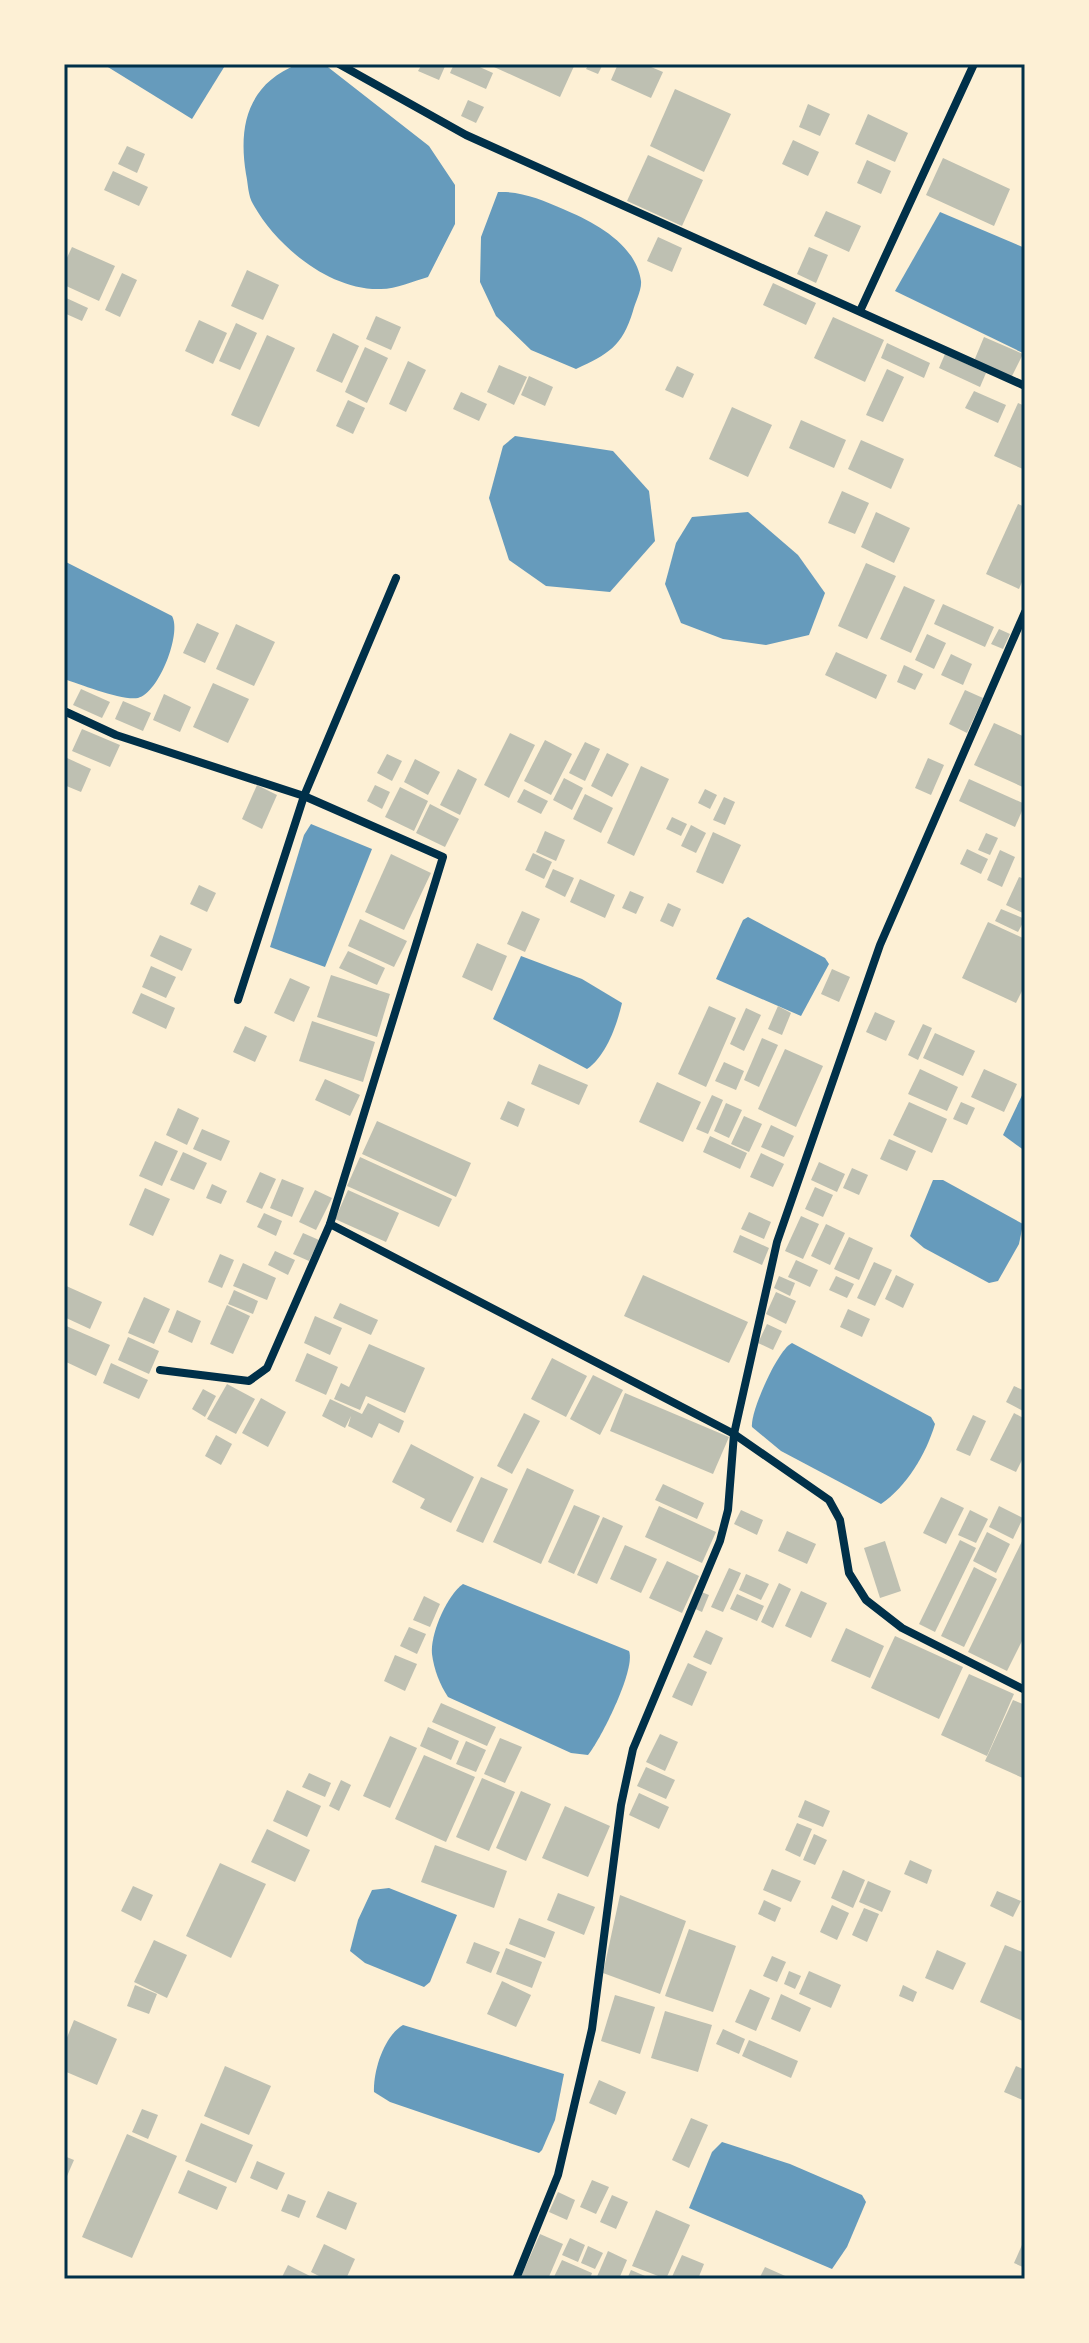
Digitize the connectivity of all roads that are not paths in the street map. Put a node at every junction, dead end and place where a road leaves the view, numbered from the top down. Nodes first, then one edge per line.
1 (339, 64) edge
2 (974, 64) edge
3 (860, 311) junction
4 (1025, 386) edge
5 (396, 578) dead end
6 (1025, 612) edge
7 (64, 711) edge
8 (304, 796) junction
9 (238, 1000) dead end
10 (330, 1224) junction
11 (160, 1370) dead end
12 (734, 1434) junction
13 (1025, 1690) edge
14 (516, 2279) edge

1 - 3 street
2 - 3 street
3 - 4 street
5 - 8 street
6 - 12 street
7 - 8 street
8 - 9 street
8 - 10 street
10 - 11 street
10 - 12 street
12 - 13 street
12 - 14 street

